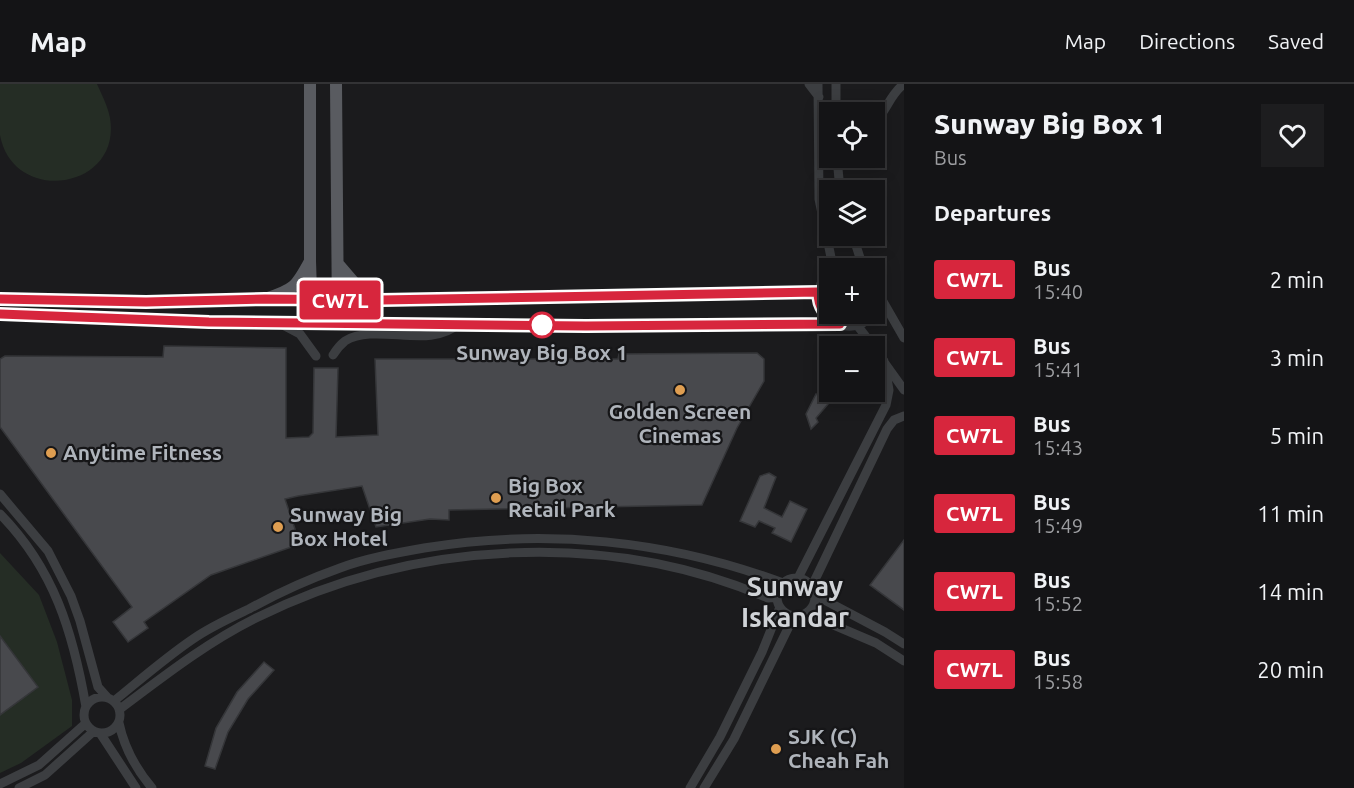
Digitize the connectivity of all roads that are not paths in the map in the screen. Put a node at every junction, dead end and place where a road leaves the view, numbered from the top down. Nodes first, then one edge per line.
1 (310, 84) edge
2 (336, 84) edge
3 (809, 84) edge
4 (818, 84) edge
5 (836, 84) edge
6 (904, 84) edge
7 (819, 97) junction
8 (836, 102) edge
9 (885, 110) edge
10 (829, 258) edge
11 (310, 261) junction
12 (338, 264) junction
13 (819, 289) edge
14 (818, 292) junction
15 (819, 296) edge
16 (0, 299) edge
17 (265, 299) junction
18 (312, 299) junction
19 (338, 300) junction
20 (381, 300) junction
21 (885, 305) edge
22 (0, 314) edge
23 (276, 322) junction
24 (312, 322) junction
25 (338, 322) junction
26 (458, 324) junction
27 (840, 324) joint
28 (857, 325) joint
29 (866, 336) edge
30 (904, 338) edge
31 (333, 355) dead end
32 (316, 356) dead end
33 (885, 362) edge
34 (885, 367) edge
35 (904, 390) edge
36 (904, 416) edge
37 (0, 494) edge
38 (0, 514) edge
39 (798, 578) junction
40 (783, 584) junction
41 (813, 591) junction
42 (777, 597) junction
43 (780, 607) junction
44 (808, 612) junction
45 (794, 616) junction
46 (904, 644) edge
47 (904, 661) edge
48 (114, 702) junction
49 (86, 707) junction
50 (86, 723) junction
51 (119, 723) junction
52 (97, 732) junction
53 (0, 784) edge
54 (19, 788) edge
55 (136, 788) edge
56 (152, 788) edge
57 (690, 788) edge
58 (704, 788) edge

1 - 11 main road
2 - 12 main road
3 - 7 street
4 - 7 street
5 - 8 street
6 - 9 street
7 - 10 street
11 - 17 main road
11 - 18 main road
12 - 19 main road
12 - 20 main road
13 - 14 street
14 - 15 street
14 - 20 street
16 - 17 street
17 - 18 street
18 - 19 street
18 - 24 main road
19 - 20 street
19 - 25 main road
21 - 30 street
22 - 23 street
23 - 24 street
23 - 32 street
24 - 25 street
25 - 26 street
26 - 27 street
26 - 31 street
27 - 28 street
28 - 29 street
33 - 35 street
34 - 39 street
36 - 41 street
37 - 48 street
38 - 49 street
39 - 40 street
39 - 41 street
40 - 42 street
40 - 48 street
41 - 44 street
41 - 46 street
42 - 43 street
42 - 48 street
43 - 45 street
43 - 57 street
44 - 45 street
44 - 47 street
45 - 58 street
48 - 49 street
48 - 51 street
49 - 50 street
50 - 52 street
50 - 53 street
51 - 52 street
51 - 56 street
52 - 54 street
52 - 55 street

